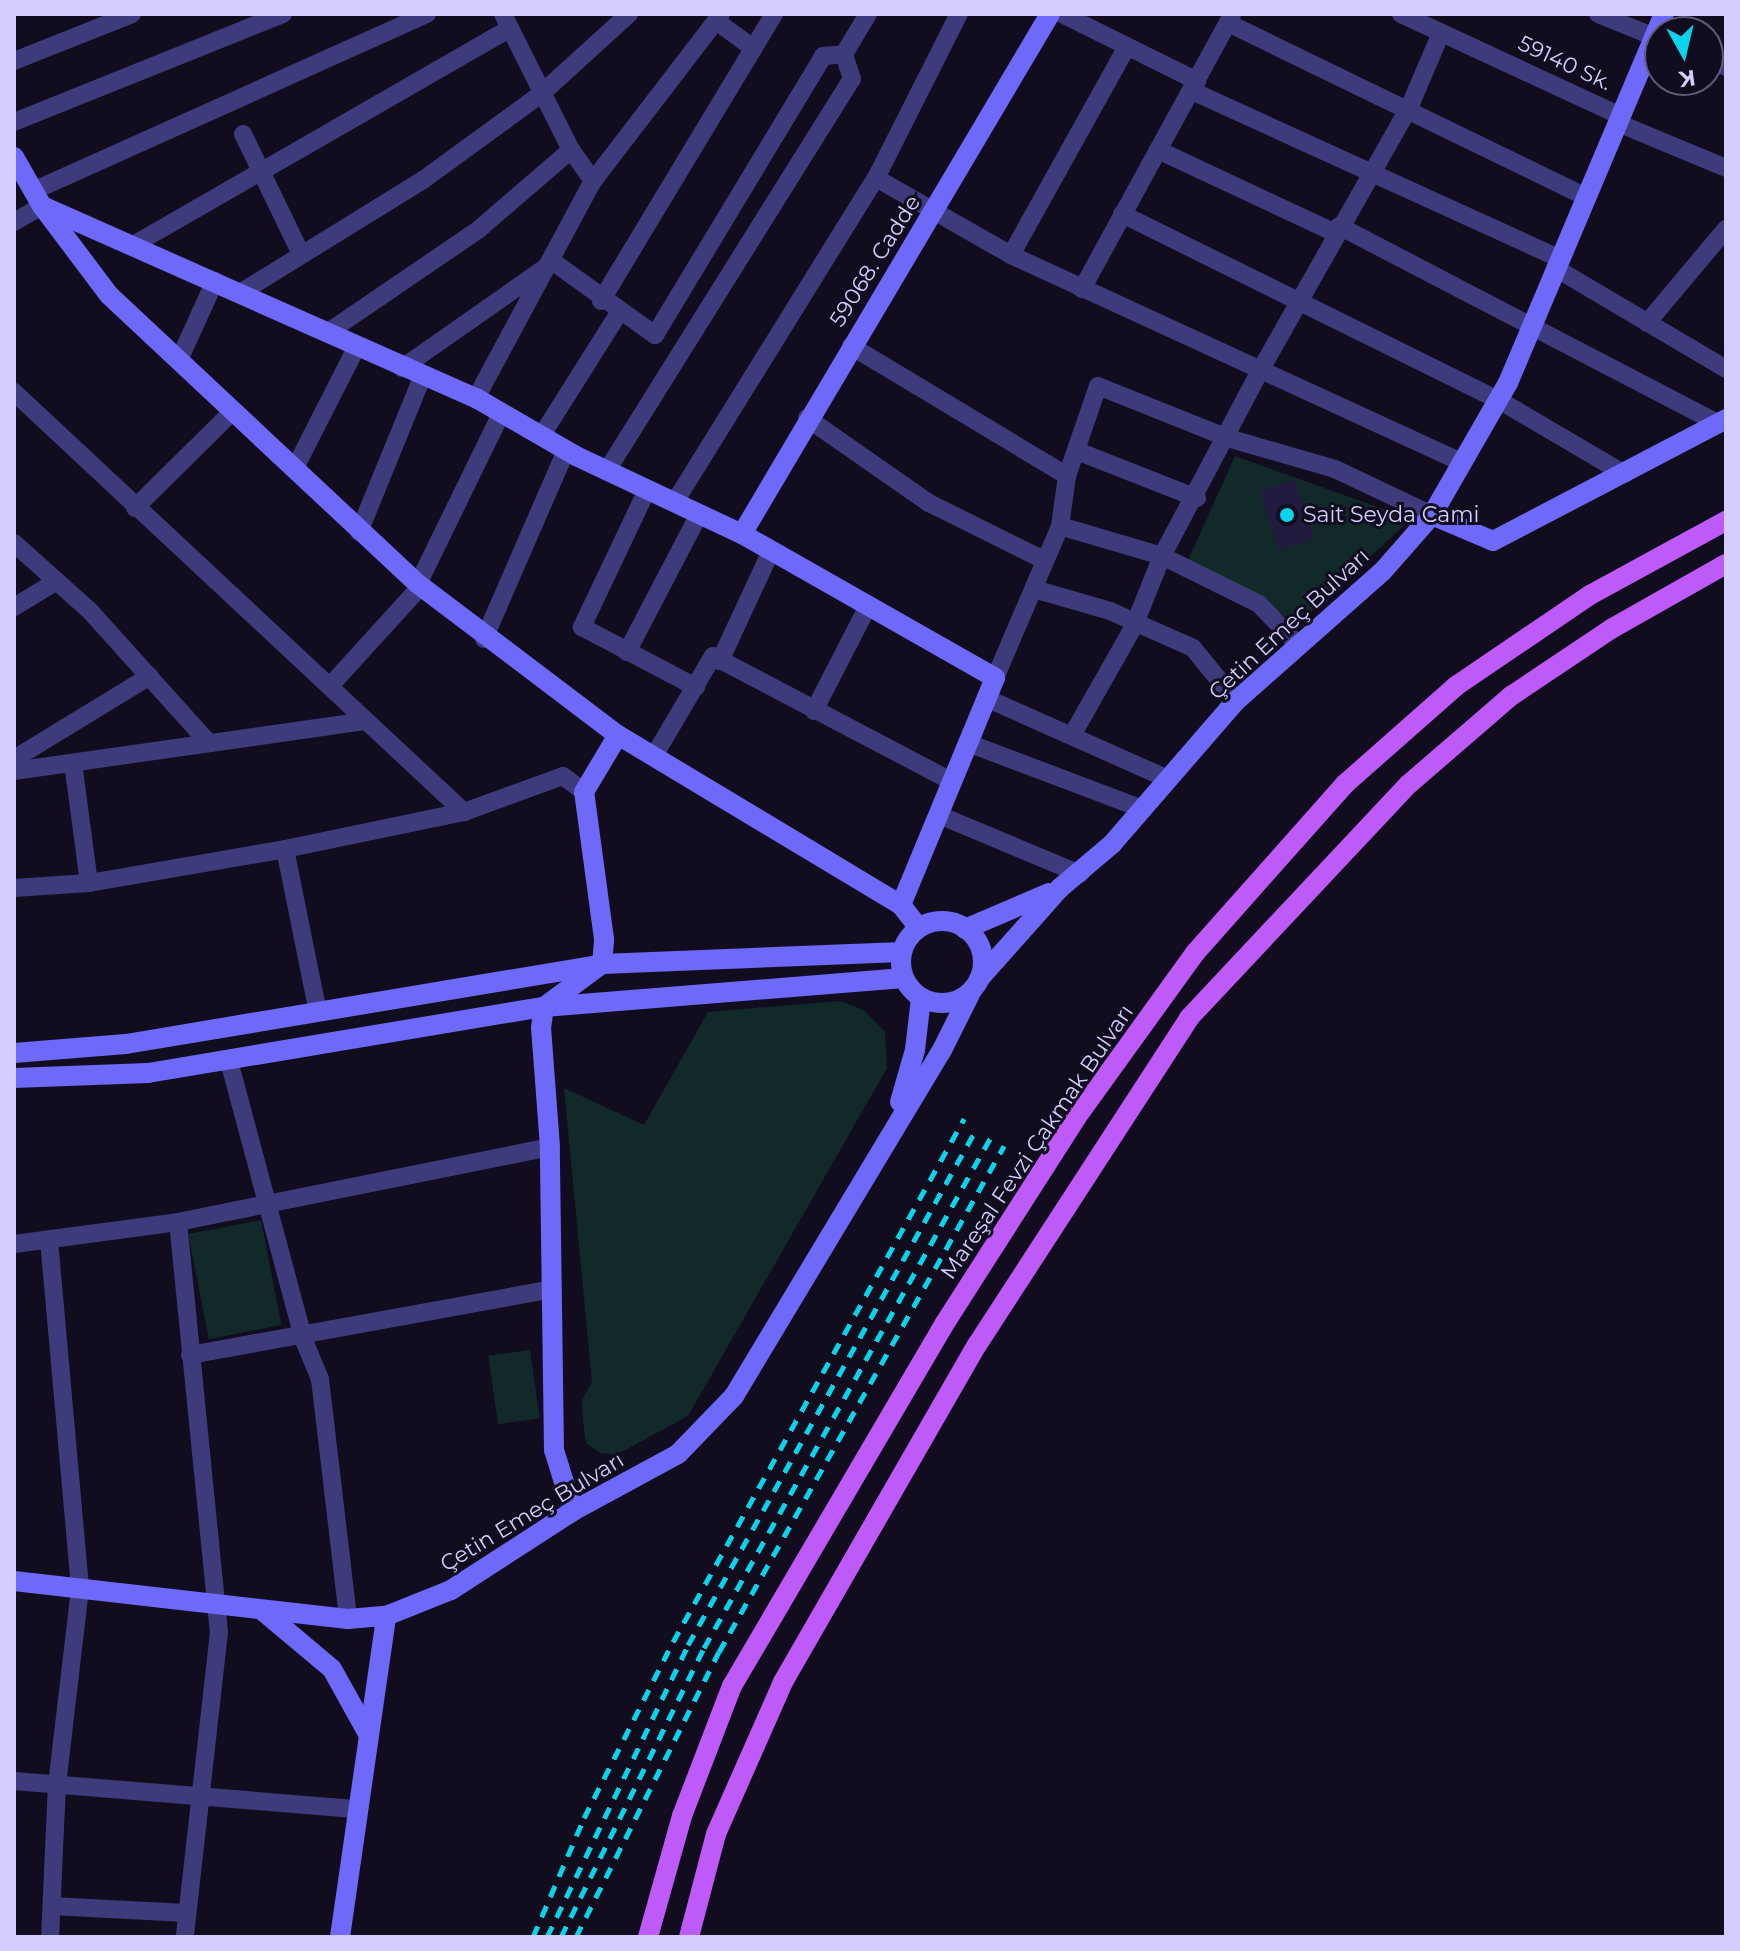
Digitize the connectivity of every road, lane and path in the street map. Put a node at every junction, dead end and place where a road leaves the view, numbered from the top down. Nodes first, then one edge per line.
1 (132, 14) edge
2 (283, 14) edge
3 (427, 14) edge
4 (629, 14) edge
5 (774, 14) edge
6 (868, 14) edge
7 (959, 14) edge
8 (1050, 14) edge
9 (1062, 14) edge
10 (1401, 14) edge
11 (1598, 14) edge
12 (719, 17) edge
13 (1230, 18) edge
14 (506, 21) edge
15 (1644, 32) edge
16 (1441, 33) junction
17 (753, 48) junction
18 (1126, 48) junction
19 (844, 54) junction
20 (14, 61) edge
21 (1644, 68) edge
22 (1194, 86) junction
23 (541, 94) junction
24 (1409, 108) junction
25 (1620, 120) junction
26 (14, 122) edge
27 (243, 134) dead end
28 (571, 150) junction
29 (1158, 150) junction
30 (14, 157) edge
31 (1724, 162) edge
32 (263, 170) junction
33 (1372, 171) junction
34 (876, 178) junction
35 (593, 181) junction
36 (1587, 197) junction
37 (38, 199) junction
38 (936, 208) junction
39 (1122, 214) junction
40 (14, 222) edge
41 (1337, 229) junction
42 (1726, 229) edge
43 (135, 244) junction
44 (301, 254) junction
45 (1011, 255) junction
46 (1559, 264) junction
47 (548, 265) junction
48 (215, 281) junction
49 (1082, 289) junction
50 (240, 293) junction
51 (601, 301) junction
52 (1296, 304) junction
53 (620, 311) junction
54 (1647, 323) junction
55 (1532, 325) junction
56 (327, 333) junction
57 (851, 346) junction
58 (356, 348) junction
59 (179, 360) junction
60 (402, 368) junction
61 (1726, 369) edge
62 (1260, 371) junction
63 (422, 378) junction
64 (14, 392) edge
65 (476, 398) junction
66 (1497, 399) junction
67 (233, 411) junction
68 (502, 412) junction
69 (807, 418) junction
70 (1721, 421) edge
71 (542, 435) junction
72 (1228, 438) junction
73 (566, 450) junction
74 (1077, 451) junction
75 (1462, 462) junction
76 (296, 466) junction
77 (608, 469) junction
78 (1625, 474) junction
79 (1067, 476) junction
80 (647, 490) junction
81 (1197, 498) junction
82 (676, 500) junction
83 (135, 508) junction
84 (699, 514) junction
85 (1432, 515) junction
86 (1726, 521) edge
87 (1060, 526) junction
88 (359, 532) junction
89 (742, 534) junction
90 (14, 543) edge
91 (771, 551) junction
92 (1162, 556) junction
93 (1044, 560) junction
94 (1726, 564) edge
95 (57, 581) junction
96 (419, 585) junction
97 (1034, 589) junction
98 (868, 606) junction
99 (14, 607) edge
100 (1134, 626) junction
101 (484, 639) junction
102 (1299, 646) junction
103 (627, 652) junction
104 (720, 661) junction
105 (150, 676) junction
106 (995, 678) junction
107 (330, 686) junction
108 (696, 687) junction
109 (986, 698) junction
110 (1236, 701) junction
111 (814, 711) junction
112 (364, 721) junction
113 (1074, 732) junction
114 (618, 735) junction
115 (209, 743) junction
116 (968, 743) junction
117 (654, 756) junction
118 (14, 759) edge
119 (73, 763) junction
120 (14, 771) edge
121 (1168, 779) junction
122 (953, 782) junction
123 (584, 792) junction
124 (1143, 809) junction
125 (464, 812) junction
126 (939, 815) junction
127 (285, 849) junction
128 (1080, 874) junction
129 (89, 883) junction
130 (14, 888) edge
131 (1060, 888) junction
132 (901, 905) junction
133 (919, 928) junction
134 (965, 929) junction
135 (902, 952) junction
136 (602, 964) junction
137 (904, 978) junction
138 (975, 984) junction
139 (921, 998) junction
140 (544, 1007) junction
141 (318, 1012) junction
142 (14, 1053) edge
143 (229, 1061) junction
144 (14, 1078) edge
145 (894, 1121) junction
146 (550, 1147) junction
147 (269, 1205) junction
148 (178, 1222) junction
149 (49, 1240) junction
150 (14, 1244) edge
151 (552, 1289) junction
152 (303, 1338) junction
153 (190, 1355) junction
154 (573, 1511) junction
155 (14, 1581) edge
156 (80, 1589) junction
157 (217, 1602) junction
158 (256, 1607) junction
159 (386, 1616) junction
160 (348, 1619) junction
161 (368, 1733) junction
162 (14, 1781) edge
163 (57, 1784) junction
164 (199, 1796) junction
165 (357, 1809) junction
166 (52, 1906) junction
167 (186, 1913) junction
168 (50, 1937) edge
169 (185, 1937) edge
170 (340, 1937) edge
171 (648, 1937) edge
172 (689, 1937) edge

1 - 20 street
2 - 26 street
3 - 37 street
4 - 23 street
5 - 17 street
6 - 19 street
7 - 34 street
8 - 38 street, 59068. Cadde
9 - 18 street
10 - 16 street, 59140 Sk.
11 - 15 street
12 - 17 street
12 - 35 street
13 - 22 street
13 - 24 street
14 - 23 street
14 - 32 street
16 - 24 street
16 - 25 street, 59140 Sk.
17 - 51 street
18 - 22 street
18 - 45 street
19 - 53 street
19 - 77 street
21 - 25 street, Çetin Emeç Bulvarı
22 - 29 street
22 - 33 street
23 - 28 street
23 - 44 street
24 - 33 street
24 - 36 street
25 - 31 street, 59140 Sk.
25 - 36 street, Çetin Emeç Bulvarı
27 - 32 street
28 - 35 street
28 - 56 street
29 - 39 street
29 - 41 street
30 - 37 street
32 - 43 street
32 - 44 street
33 - 41 street
33 - 46 street
34 - 38 street
34 - 82 street
35 - 47 street
36 - 46 street, Çetin Emeç Bulvarı
37 - 40 street
37 - 43 street
37 - 59 street
38 - 45 street
38 - 57 street, 59068. Cadde
39 - 49 street
39 - 52 street
41 - 52 street
41 - 55 street
42 - 54 street
43 - 48 street
44 - 50 street
45 - 49 street
46 - 54 street
46 - 55 street, Çetin Emeç Bulvarı
47 - 51 street
47 - 60 street
47 - 65 street
48 - 50 street
48 - 59 street
49 - 62 street
50 - 56 street
51 - 53 street
52 - 62 street
52 - 66 street
53 - 71 street
54 - 61 street
55 - 66 street, Çetin Emeç Bulvarı
55 - 70 street
56 - 58 street
57 - 69 street, 59068. Cadde
57 - 79 street
58 - 60 street
58 - 76 street
59 - 67 street
60 - 63 street
62 - 72 street
62 - 75 street
63 - 65 street
63 - 88 street
64 - 83 street
65 - 68 street
66 - 75 street, Çetin Emeç Bulvarı
66 - 78 street
67 - 76 street
67 - 83 street
68 - 71 street
68 - 96 street
69 - 89 street, 59068. Cadde
69 - 93 street
70 - 78 street
71 - 73 street
72 - 74 street
72 - 81 street
72 - 85 street
73 - 77 street
73 - 101 street
74 - 79 street
74 - 81 street
75 - 85 street, Çetin Emeç Bulvarı
76 - 88 street
77 - 80 street
78 - 85 street
79 - 87 street
80 - 82 street
80 - 103 street
81 - 92 street
82 - 84 street
83 - 107 street
84 - 89 street
84 - 103 street
85 - 102 street, Çetin Emeç Bulvarı
86 - 171 main road, Mareşal Fevzi Çakmak Bulvarı
87 - 92 street
87 - 93 street
88 - 96 street
89 - 91 street
90 - 95 street
91 - 98 street
91 - 104 street
92 - 100 street
92 - 102 street
93 - 97 street
94 - 172 main road
95 - 99 street
95 - 105 street
96 - 101 street
96 - 107 street
97 - 100 street
97 - 106 street
98 - 106 street
98 - 111 street
100 - 110 street
100 - 113 street
101 - 114 street
102 - 110 street, Çetin Emeç Bulvarı
103 - 108 street
104 - 108 street
104 - 111 street
105 - 115 street
105 - 118 street
106 - 109 street
107 - 112 street
108 - 117 street
109 - 113 street
109 - 116 street
110 - 121 street, Çetin Emeç Bulvarı
111 - 122 street
112 - 115 street
112 - 125 street
113 - 121 street
114 - 117 street
114 - 123 street
115 - 119 street
116 - 122 street
116 - 124 street
117 - 132 street
119 - 120 street
119 - 129 street
121 - 124 street, Çetin Emeç Bulvarı
122 - 126 street
123 - 125 street
123 - 136 street
124 - 128 street, Çetin Emeç Bulvarı
125 - 127 street
126 - 128 street
126 - 132 street
127 - 129 street
127 - 141 street
128 - 131 street, Çetin Emeç Bulvarı
129 - 130 street
131 - 134 street, Çetin Emeç Bulvarı
131 - 138 street, Çetin Emeç Bulvarı
132 - 133 street
133 - 134 street
133 - 135 street
134 - 138 street
135 - 136 street
135 - 137 street
136 - 140 street
136 - 141 street
137 - 139 street
137 - 140 street
138 - 139 street
138 - 145 street, Çetin Emeç Bulvarı
139 - 145 street, Çetin Emeç Bulvarı
140 - 143 street
140 - 146 street
141 - 142 street
143 - 144 street
143 - 147 street
145 - 154 street, Çetin Emeç Bulvarı
146 - 147 street
146 - 151 street
147 - 148 street
147 - 152 street
148 - 149 street
148 - 153 street
149 - 150 street
149 - 156 street
151 - 152 street
151 - 154 street
152 - 153 street
152 - 160 street
153 - 157 street
154 - 159 street, Çetin Emeç Bulvarı
155 - 156 street, Çetin Emeç Bulvarı
156 - 157 street, Çetin Emeç Bulvarı
156 - 163 street
157 - 158 street, Çetin Emeç Bulvarı
157 - 164 street
158 - 160 street, Çetin Emeç Bulvarı
158 - 161 street
159 - 160 street, Çetin Emeç Bulvarı
159 - 161 street
161 - 165 street
162 - 163 street
163 - 164 street
163 - 166 street
164 - 165 street
164 - 167 street
165 - 170 street
166 - 167 street
166 - 168 street
167 - 169 street

